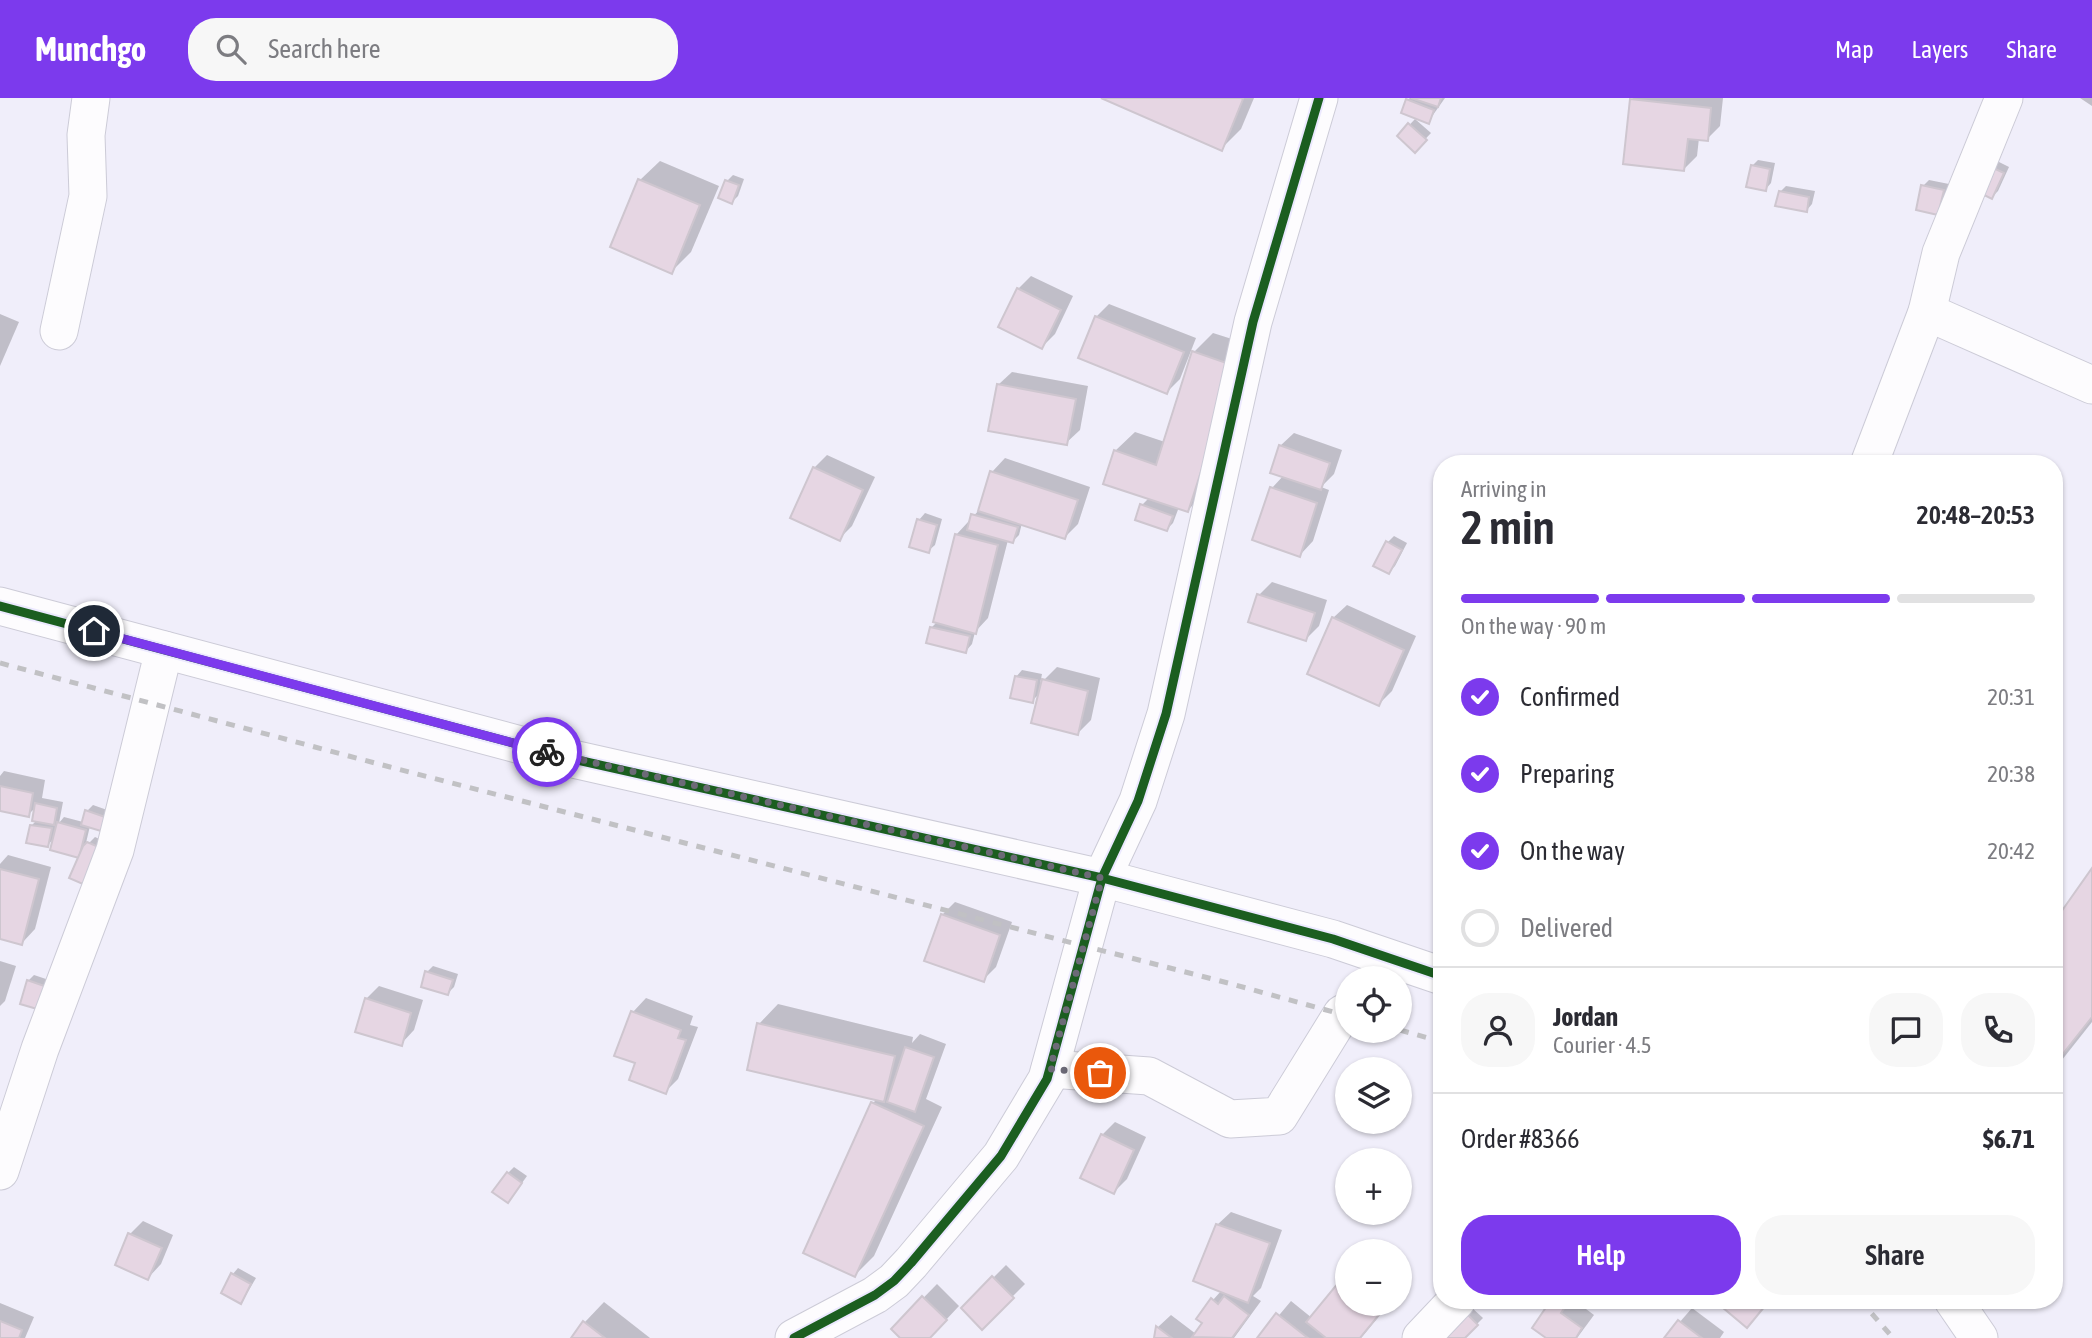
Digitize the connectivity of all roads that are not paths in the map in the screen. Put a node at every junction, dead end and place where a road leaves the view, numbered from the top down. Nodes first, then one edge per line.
1 (91, 98) edge
2 (1319, 98) edge
3 (2004, 98) edge
4 (1927, 312) junction
5 (59, 331) dead end
6 (2092, 385) edge
7 (1872, 455) edge
8 (0, 606) edge
9 (164, 650) junction
10 (1102, 878) junction
11 (1420, 975) edge
12 (1335, 1025) edge
13 (1050, 1069) junction
14 (0, 1171) edge
15 (1448, 1309) edge
16 (1959, 1309) edge
17 (794, 1338) edge
18 (1421, 1338) edge
19 (1979, 1338) edge

1 - 5 street
2 - 10 street
3 - 4 street
4 - 6 street
4 - 7 street
8 - 9 street
9 - 10 street
9 - 14 street
10 - 11 street
10 - 13 street
12 - 13 street
13 - 17 street
15 - 18 street
16 - 19 street

